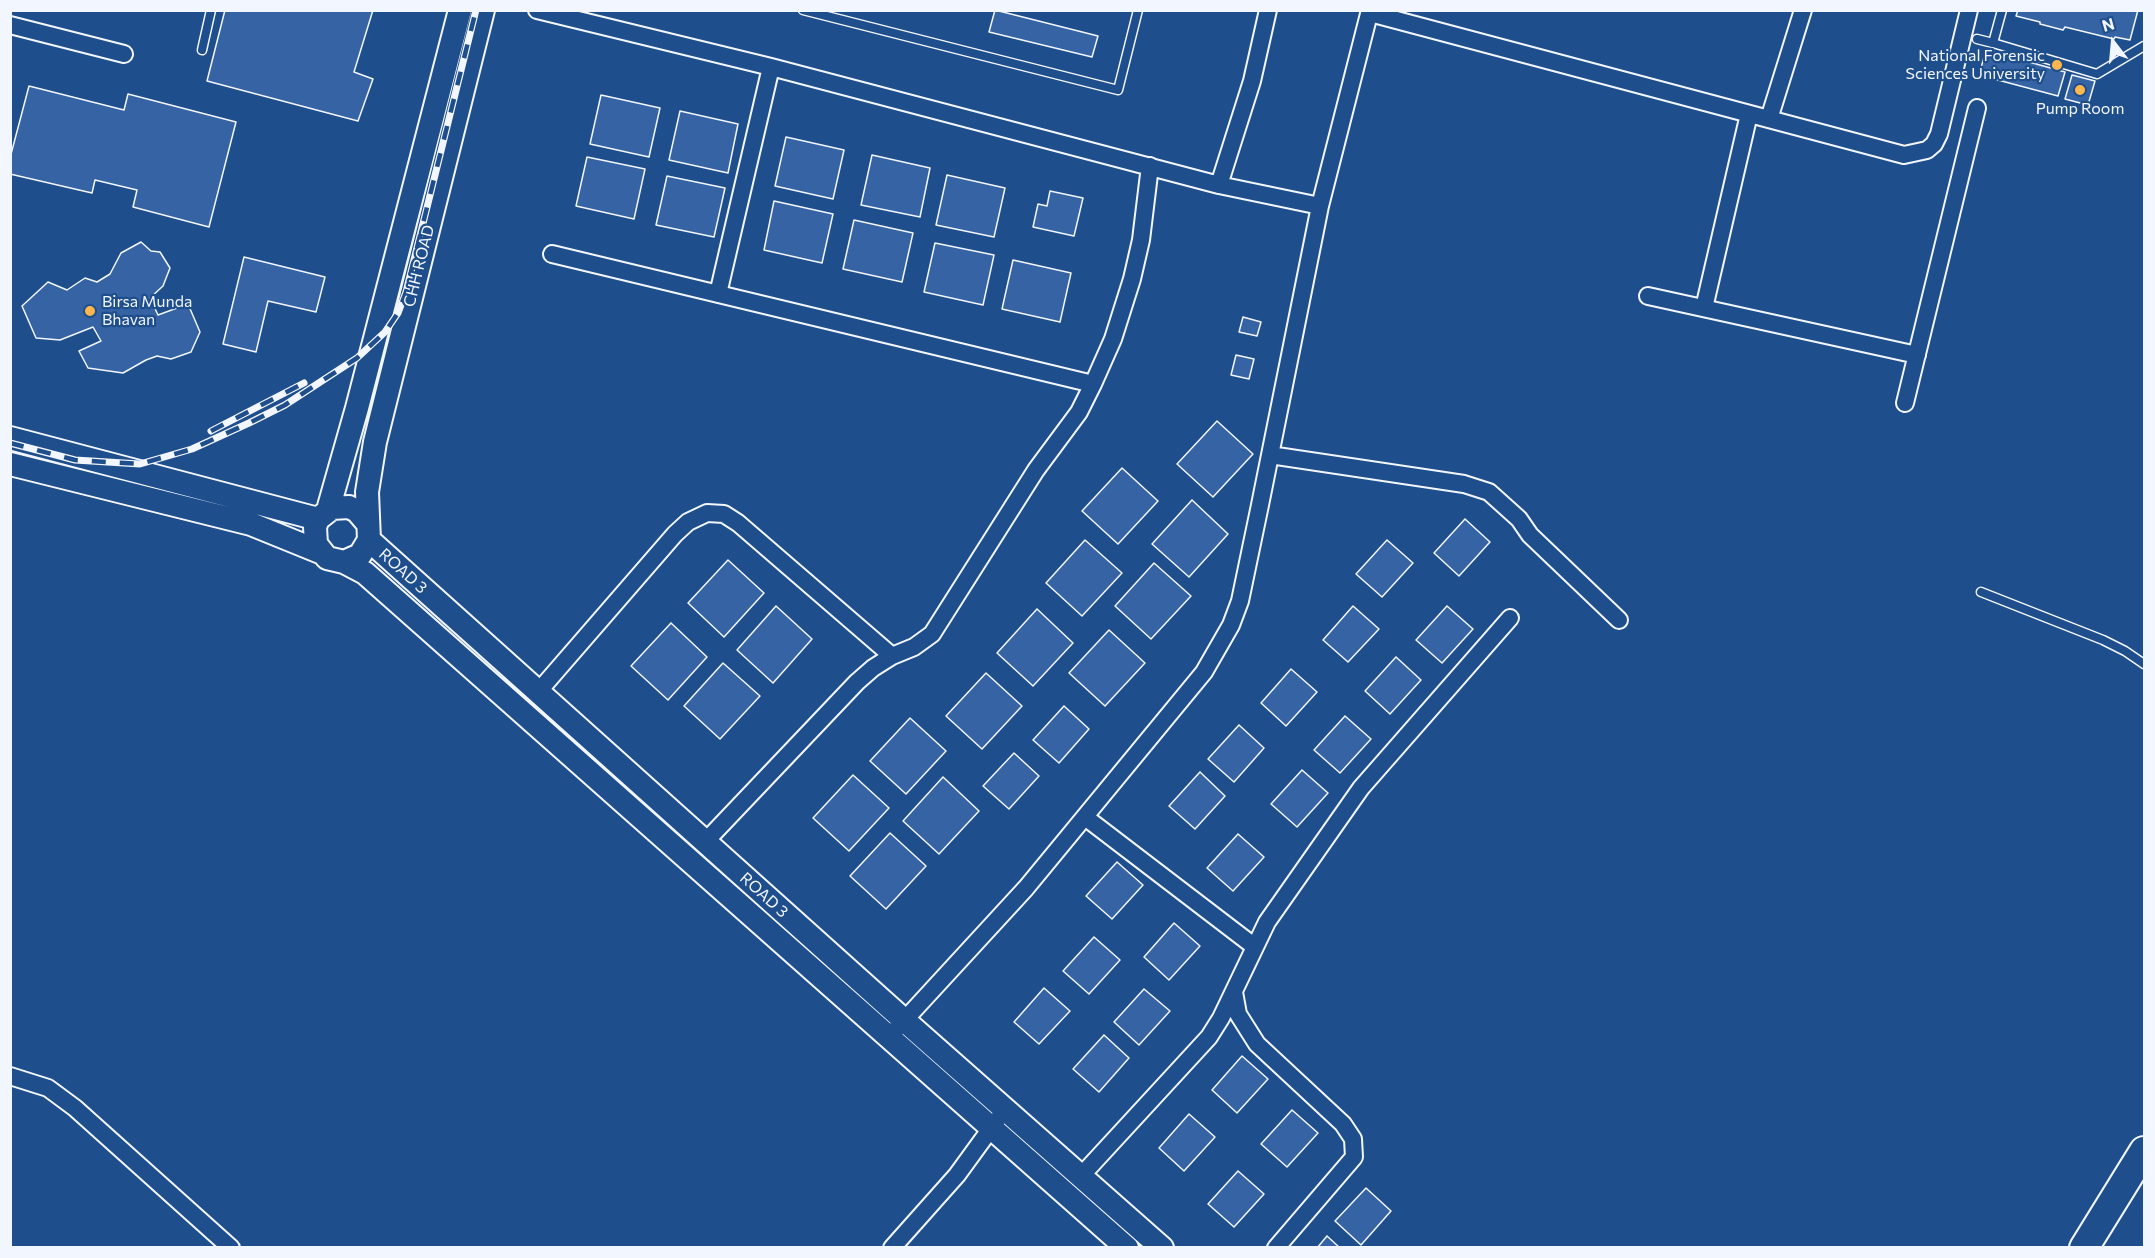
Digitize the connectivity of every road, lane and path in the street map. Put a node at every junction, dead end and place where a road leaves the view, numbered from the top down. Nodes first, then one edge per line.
1 (211, 10) edge
2 (460, 10) edge
3 (483, 10) edge
4 (537, 10) edge
5 (802, 10) edge
6 (1138, 10) edge
7 (1268, 10) edge
8 (1803, 10) edge
9 (1969, 10) edge
10 (2002, 10) edge
11 (1370, 12) edge
12 (10, 25) edge
13 (1970, 38) junction
14 (1993, 43) junction
15 (2145, 46) edge
16 (202, 51) dead end
17 (124, 54) dead end
18 (771, 67) junction
19 (1977, 108) dead end
20 (1749, 114) junction
21 (1769, 119) junction
22 (1150, 166) junction
23 (1219, 184) junction
24 (1320, 206) junction
25 (552, 254) dead end
26 (718, 294) junction
27 (1648, 296) dead end
28 (1704, 308) junction
29 (1917, 355) junction
30 (1093, 384) junction
31 (1905, 403) dead end
32 (10, 438) edge
33 (1270, 455) junction
34 (10, 464) edge
35 (132, 470) junction
36 (126, 493) junction
37 (323, 515) junction
38 (368, 532) junction
39 (320, 552) junction
40 (344, 562) junction
41 (1981, 592) dead end
42 (1510, 618) dead end
43 (1619, 620) dead end
44 (892, 656) junction
45 (2145, 664) edge
46 (538, 692) junction
47 (1085, 817) junction
48 (705, 842) junction
49 (1255, 947) junction
50 (1234, 992) junction
51 (905, 1021) junction
52 (889, 1037) junction
53 (10, 1076) edge
54 (1005, 1110) junction
55 (990, 1127) junction
56 (2145, 1151) edge
57 (1081, 1176) junction
58 (231, 1248) edge
59 (892, 1248) edge
60 (1127, 1248) edge
61 (1162, 1248) edge
62 (1276, 1248) edge
63 (2084, 1248) edge

1 - 16 lane
2 - 37 street
3 - 38 street, CHH ROAD
4 - 18 street
5 - 6 lane
7 - 23 street
8 - 21 street
9 - 13 street
10 - 14 lane
11 - 20 street
11 - 24 street
12 - 17 street
13 - 14 lane
13 - 21 street
14 - 15 lane
18 - 22 street
18 - 26 street
19 - 29 street
20 - 21 street
20 - 28 street
22 - 23 street
22 - 30 street
23 - 24 street
24 - 33 street
25 - 26 street
26 - 30 street
27 - 28 street
28 - 29 street
29 - 31 street
30 - 44 street
32 - 35 street
33 - 43 street
33 - 47 street
34 - 36 street
35 - 36 street
35 - 37 street
36 - 39 street
37 - 38 street
37 - 39 street
38 - 40 street
38 - 46 street, ROAD 3
39 - 40 street
40 - 52 street, ROAD 3
41 - 45 lane
42 - 49 street
44 - 46 street
44 - 48 street
46 - 48 street, ROAD 3
47 - 49 street
47 - 51 street
48 - 51 street, ROAD 3
49 - 50 street
50 - 57 street
50 - 62 street
51 - 52 street
51 - 54 street, ROAD 3
52 - 55 street, ROAD 3
53 - 58 street
54 - 55 street
54 - 57 street, ROAD 3
55 - 59 street
55 - 60 street, ROAD 3
56 - 63 highway
57 - 61 street, ROAD 3

